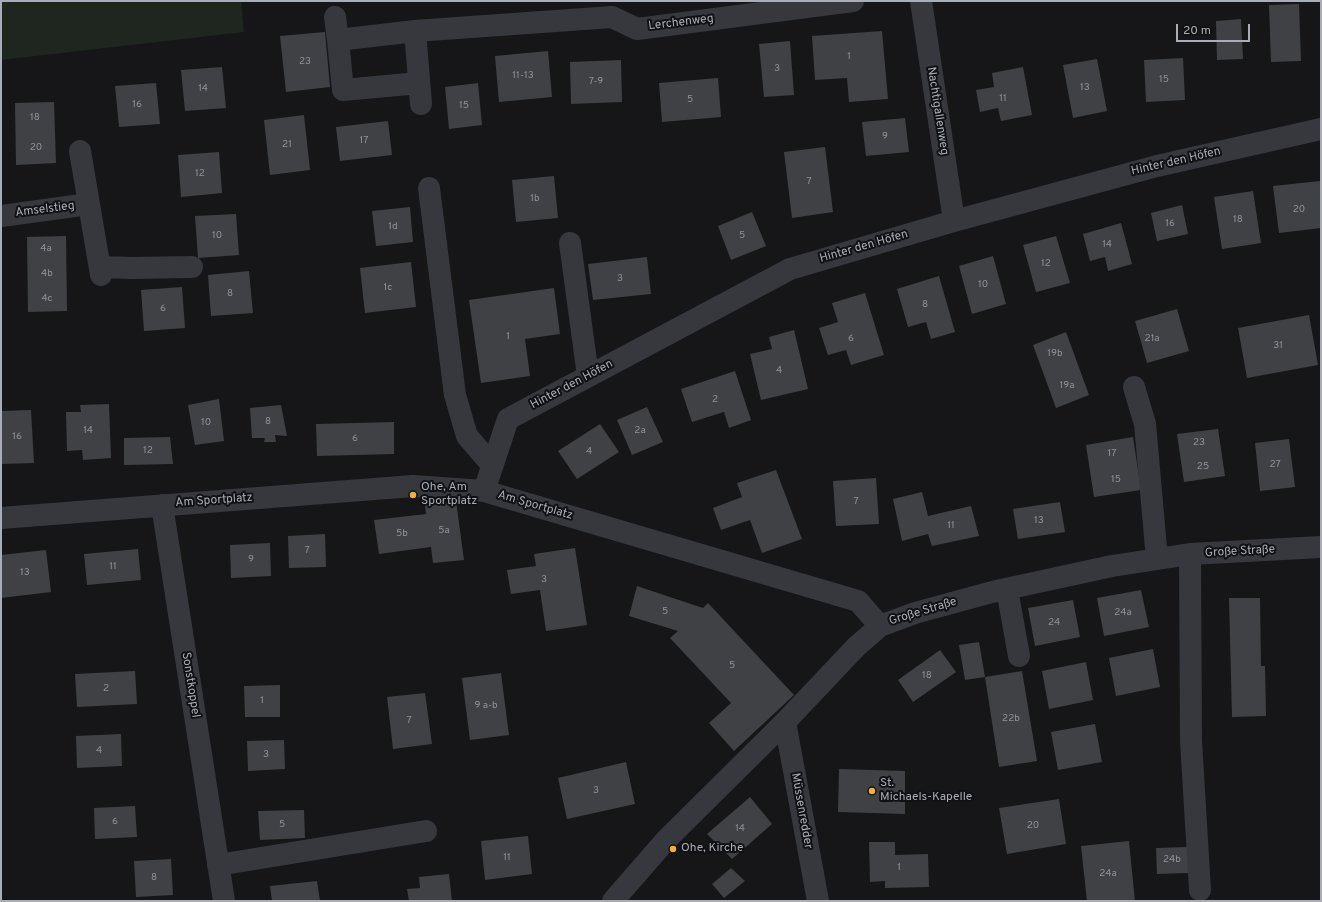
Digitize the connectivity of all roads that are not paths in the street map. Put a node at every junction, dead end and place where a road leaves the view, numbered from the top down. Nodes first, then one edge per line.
1 (853, 1) edge
2 (921, 1) edge
3 (335, 17) dead end
4 (415, 31) junction
5 (338, 40) junction
6 (1321, 129) edge
7 (80, 151) dead end
8 (429, 188) dead end
9 (90, 204) junction
10 (1, 216) edge
11 (954, 221) junction
12 (570, 243) dead end
13 (192, 267) dead end
14 (588, 376) junction
15 (1134, 387) dead end
16 (492, 465) junction
17 (484, 491) junction
18 (162, 505) junction
19 (1, 518) edge
20 (1321, 547) edge
21 (1190, 554) junction
22 (1157, 559) junction
23 (1007, 589) junction
24 (880, 626) junction
25 (1019, 656) dead end
26 (785, 722) junction
27 (426, 831) dead end
28 (218, 866) junction
29 (1200, 890) dead end
30 (224, 901) edge
31 (613, 901) edge
32 (818, 901) edge

1 - 4 street, Lerchenweg
2 - 11 street, Nachtigallenweg
3 - 5 street
4 - 5 street, Lerchenweg
4 - 5 street
6 - 11 street, Hinter den Höfen
7 - 9 street
8 - 16 street
9 - 10 street, Amselstieg
9 - 13 street
11 - 14 street, Hinter den Höfen
12 - 14 street
14 - 16 street, Hinter den Höfen
15 - 22 street
16 - 17 street, Hinter den Höfen
17 - 18 street, Am Sportplatz
17 - 24 street, Am Sportplatz
18 - 19 street, Am Sportplatz
18 - 28 street, Sonstkoppel
20 - 21 street, Große Straße
21 - 22 street, Große Straße
21 - 29 street
22 - 23 street, Große Straße
23 - 24 street, Große Straße
23 - 25 street
24 - 26 street, Große Straße
26 - 31 street, Große Straße
26 - 32 street, Müssenredder
27 - 28 street
28 - 30 street, Sonstkoppel

